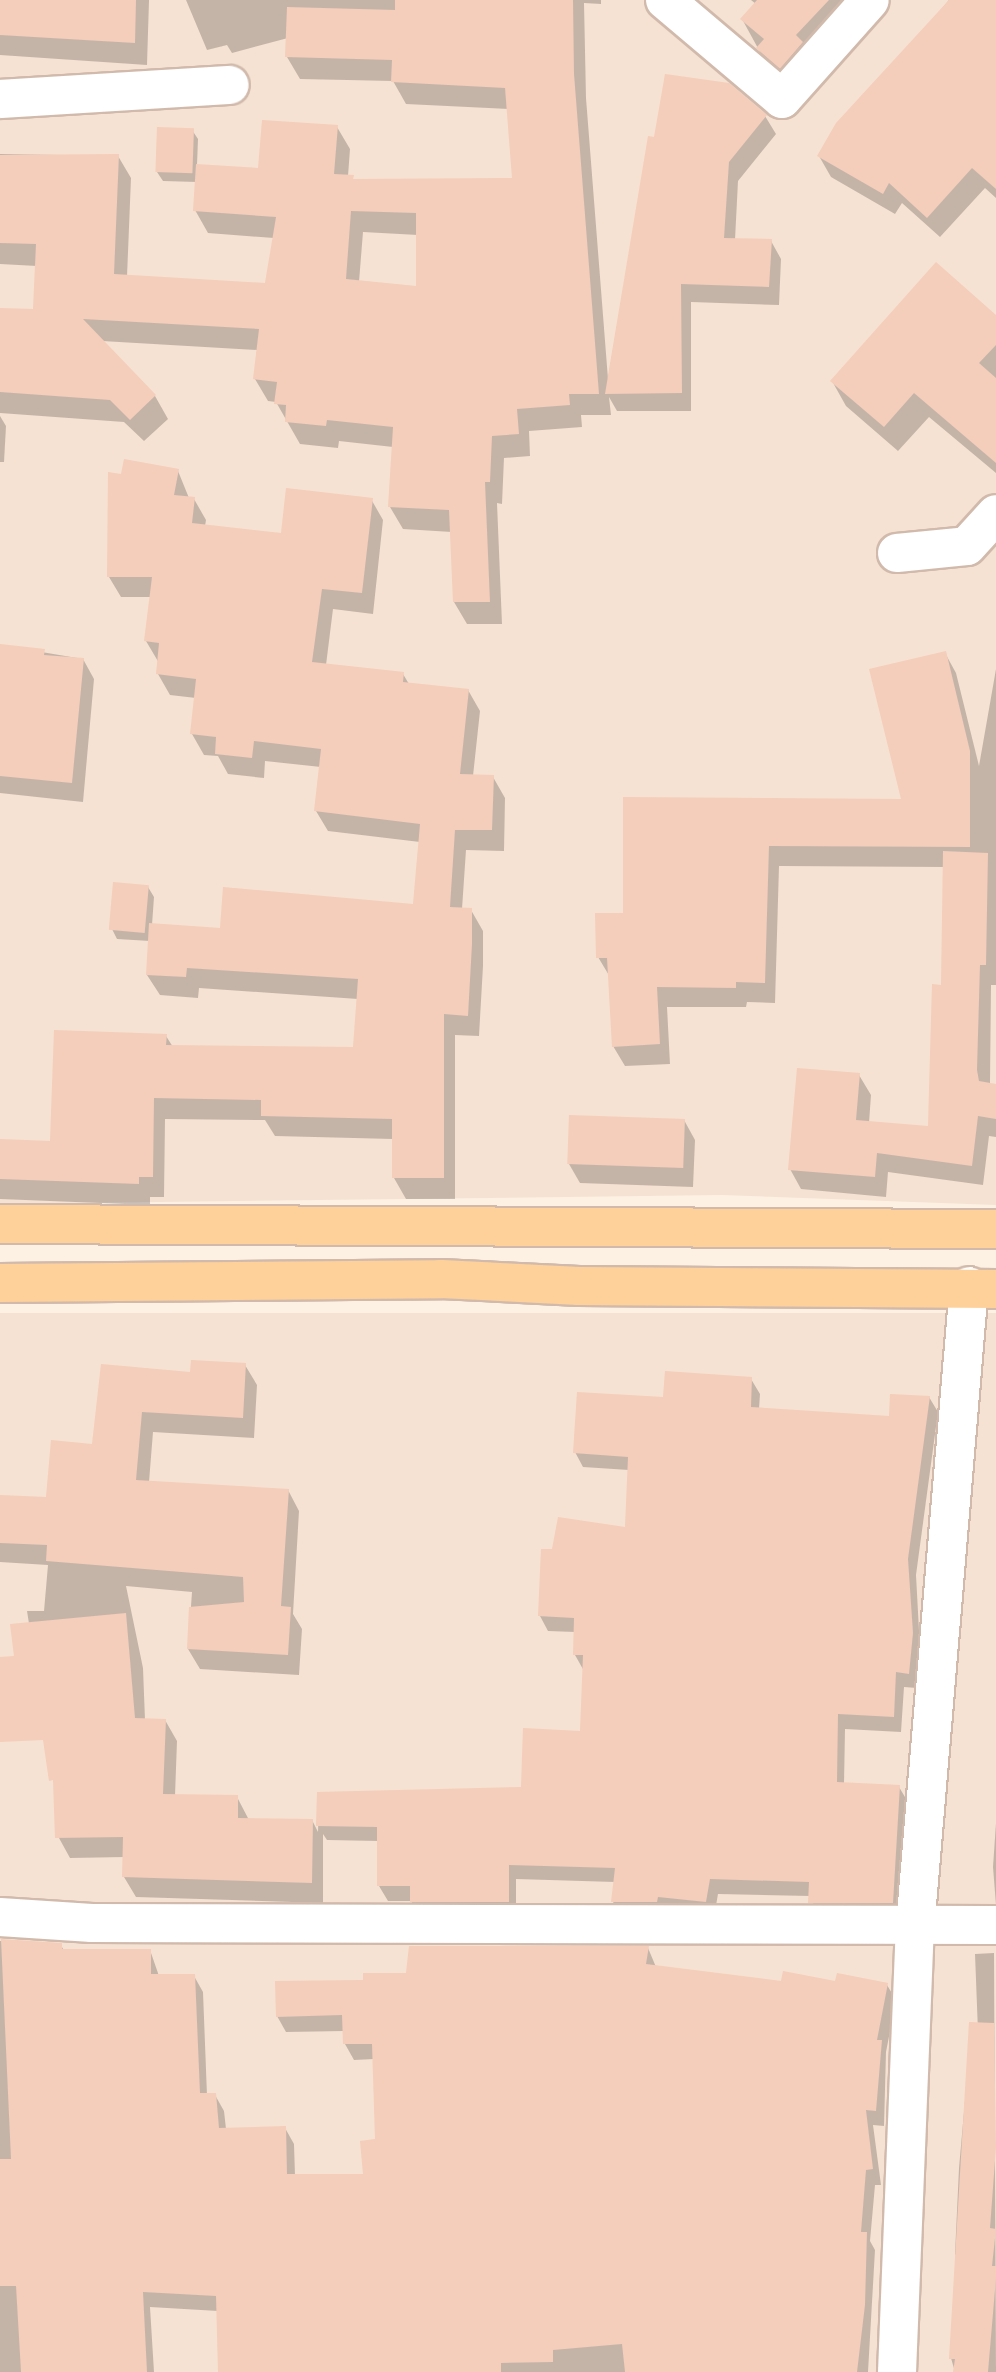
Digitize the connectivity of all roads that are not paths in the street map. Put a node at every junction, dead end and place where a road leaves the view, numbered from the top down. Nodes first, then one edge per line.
1 (665, 0) edge
2 (870, 0) edge
3 (230, 85) dead end
4 (0, 99) edge
5 (996, 514) edge
6 (897, 553) dead end
7 (0, 1224) edge
8 (996, 1229) edge
9 (0, 1283) edge
10 (982, 1288) edge
11 (0, 1917) edge
12 (996, 1925) edge
13 (915, 1928) junction
14 (897, 2372) edge

1 - 2 street
3 - 4 street
5 - 6 street
7 - 8 main road
9 - 10 main road
10 - 13 street
11 - 13 street
12 - 13 street
13 - 14 street

